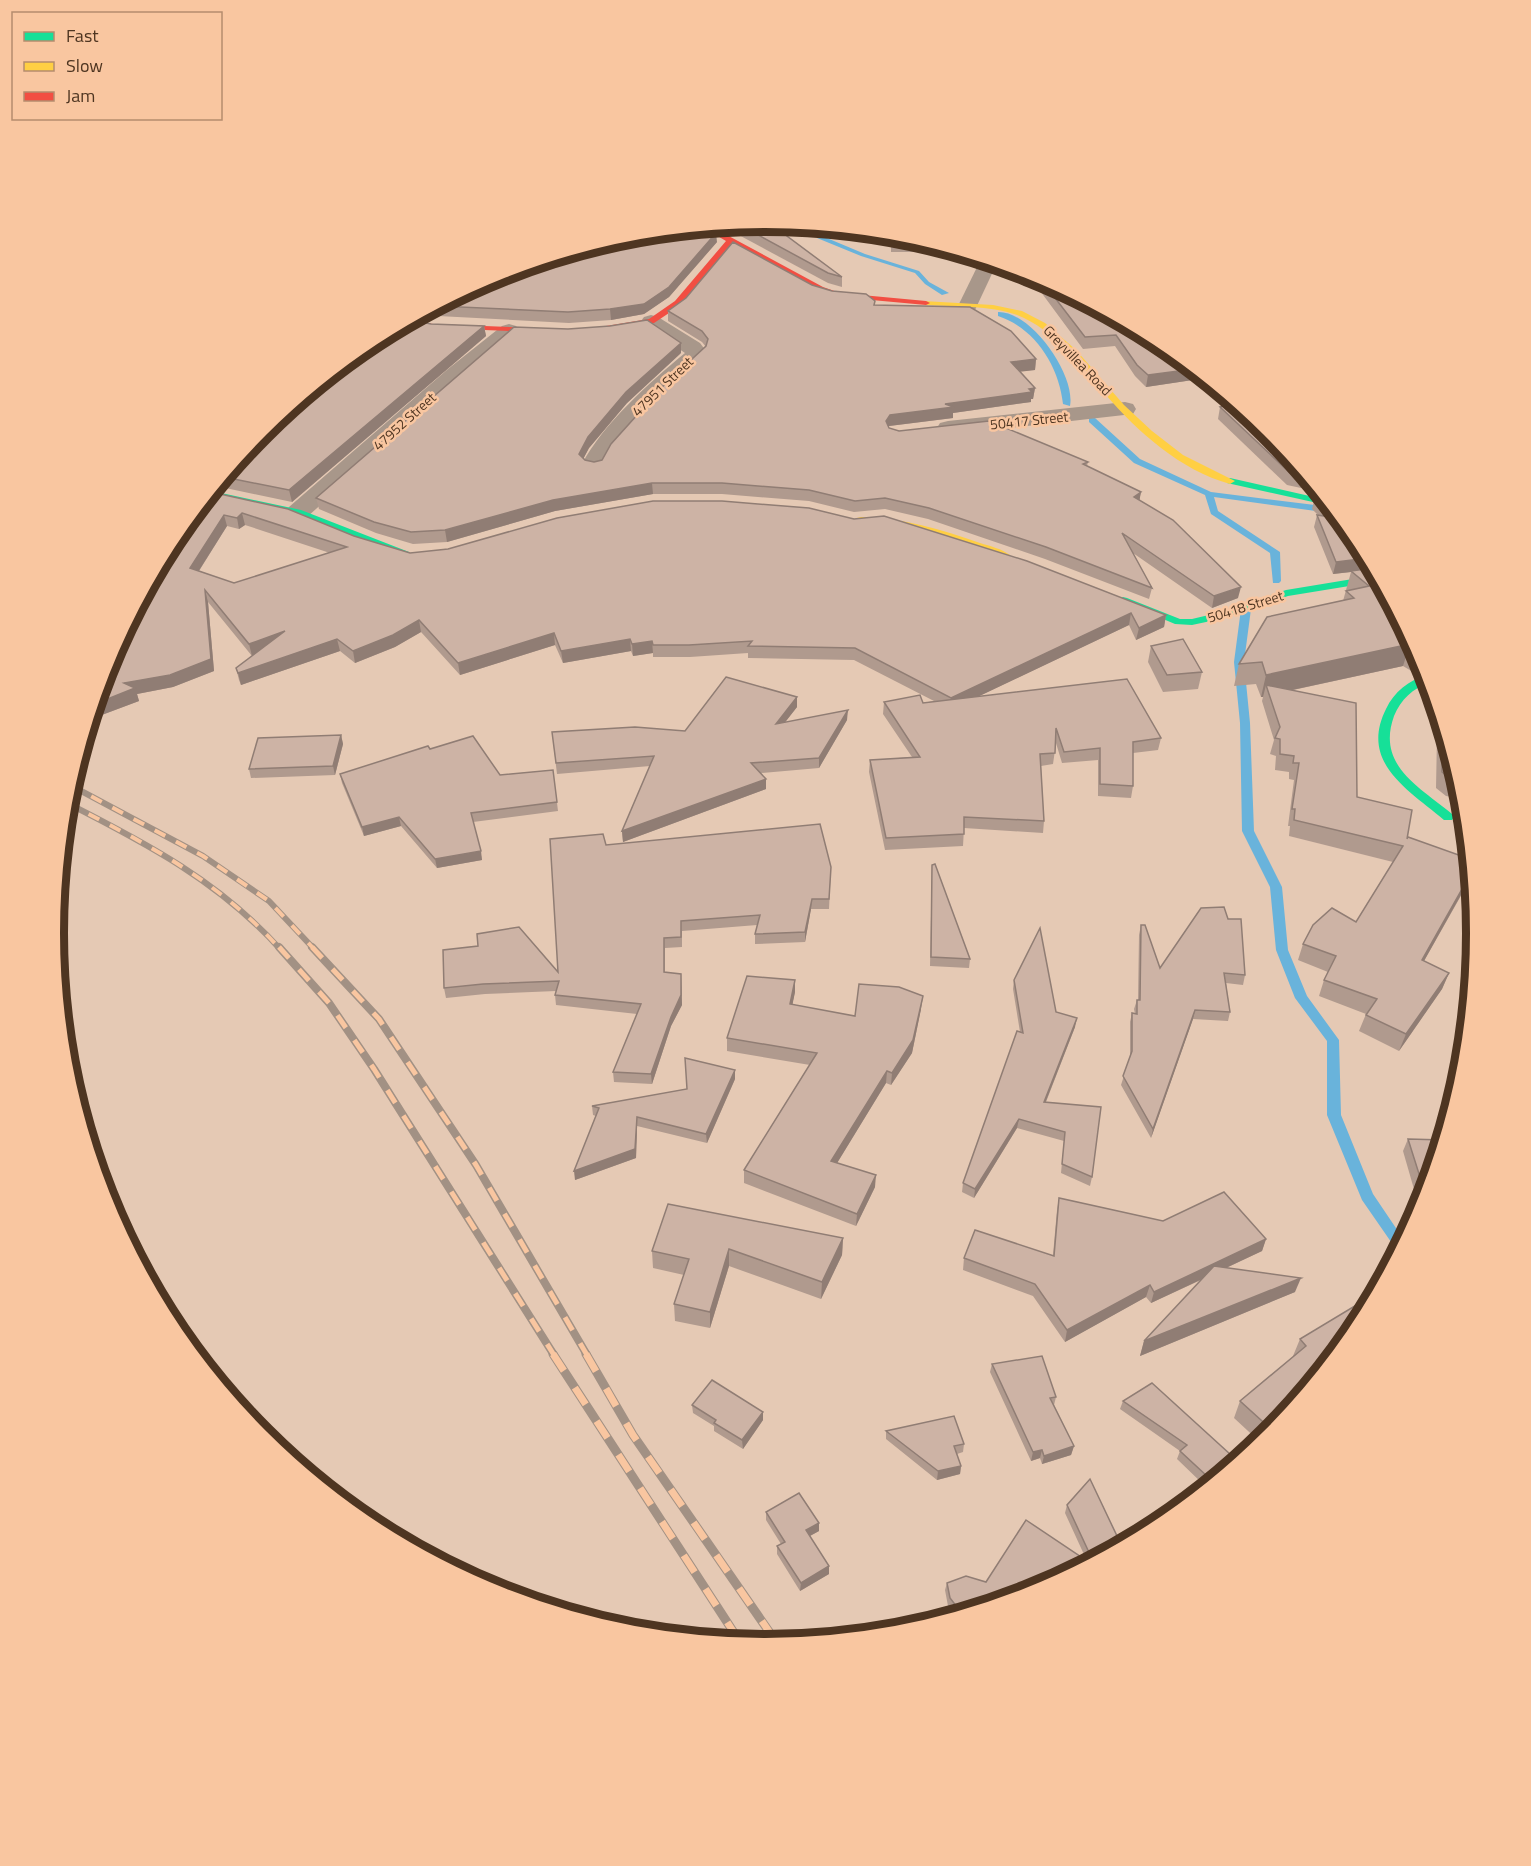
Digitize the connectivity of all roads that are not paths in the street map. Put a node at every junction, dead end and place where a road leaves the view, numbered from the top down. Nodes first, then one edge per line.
1 (720, 234) edge
2 (731, 240) junction
3 (985, 267) edge
4 (968, 306) junction
5 (651, 321) junction
6 (419, 324) edge
7 (509, 330) junction
8 (592, 330) edge
9 (569, 331) edge
10 (1125, 409) junction
11 (930, 430) edge
12 (594, 464) edge
13 (218, 496) edge
14 (1318, 501) edge
15 (298, 512) junction
16 (843, 518) edge
17 (420, 554) edge
18 (1014, 559) edge
19 (1371, 579) edge
20 (1113, 596) edge
21 (1419, 682) edge
22 (1448, 817) dead end

1 - 2 street, Greyvillea Road
2 - 4 street, Greyvillea Road
2 - 5 street
3 - 4 street
4 - 10 street, Greyvillea Road
5 - 8 street
5 - 12 street, 47951 Street
6 - 7 street
7 - 9 street
7 - 15 street, 47952 Street
10 - 11 street, 50417 Street
10 - 14 street, Greyvillea Road
13 - 15 street
15 - 17 street
16 - 18 street
19 - 20 street, 50418 Street
21 - 22 street

